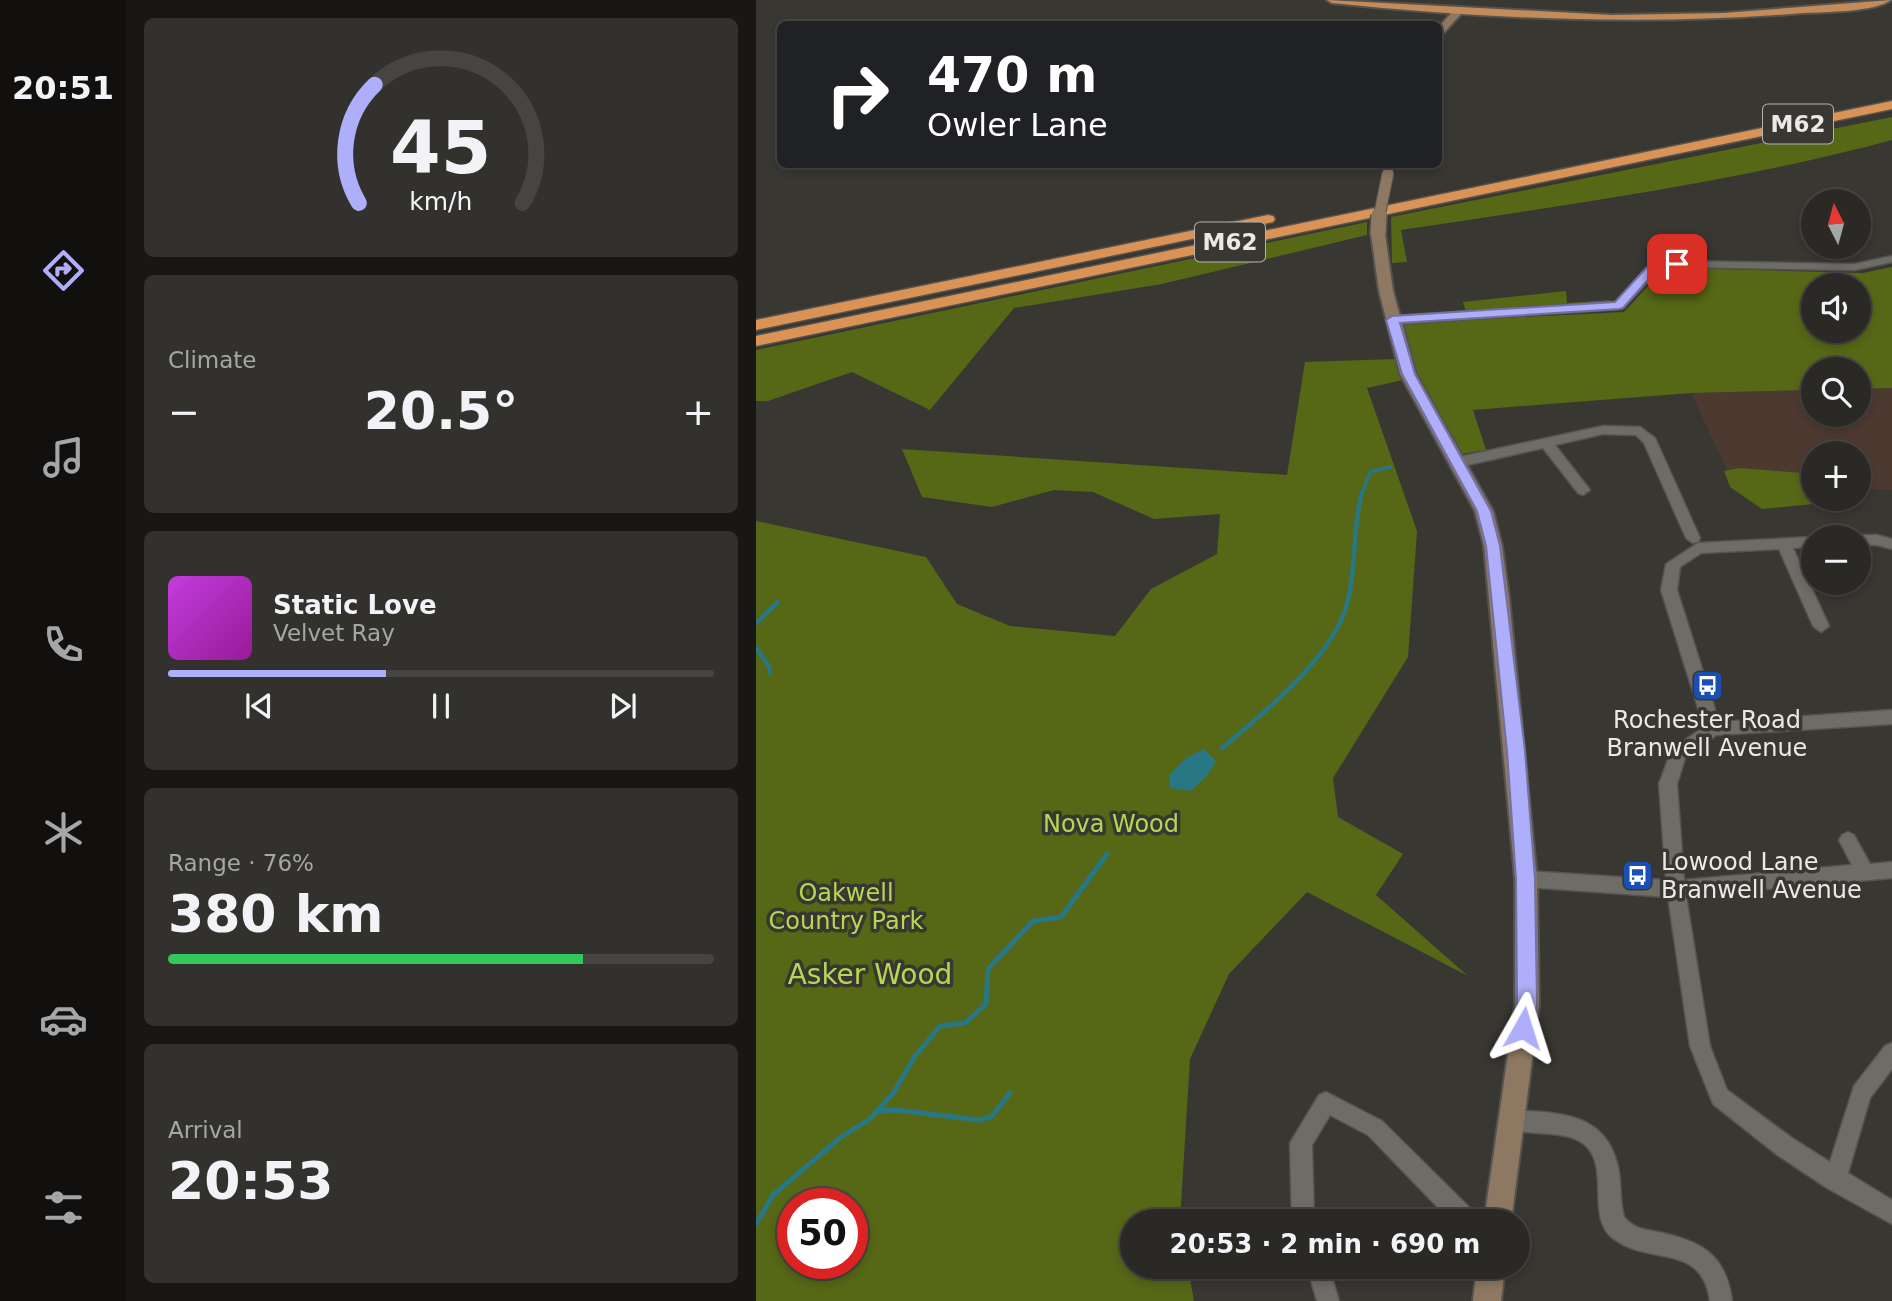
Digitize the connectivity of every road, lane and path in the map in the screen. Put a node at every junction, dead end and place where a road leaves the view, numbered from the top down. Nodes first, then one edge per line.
1 (1332, 0) edge
2 (1886, 0) edge
3 (1457, 13) junction
4 (1442, 31) edge
5 (1892, 92) edge
6 (1892, 105) edge
7 (1390, 169) edge
8 (1892, 259) edge
9 (1392, 320) junction
10 (756, 325) edge
11 (756, 341) edge
12 (1545, 441) junction
13 (1459, 462) junction
14 (1583, 489) dead end
15 (1693, 538) dead end
16 (1871, 540) edge
17 (1801, 543) edge
18 (1784, 544) junction
19 (1892, 544) edge
20 (1821, 626) dead end
21 (1892, 717) edge
22 (1713, 729) junction
23 (1848, 840) dead end
24 (1892, 870) edge
25 (1865, 873) junction
26 (1526, 879) junction
27 (1676, 889) junction
28 (1892, 1053) edge
29 (1509, 1120) junction
30 (1835, 1180) junction
31 (1303, 1209) edge
32 (1455, 1209) edge
33 (1499, 1209) edge
34 (1892, 1213) edge
35 (1322, 1279) edge
36 (1490, 1279) edge
37 (1328, 1301) edge
38 (1487, 1301) edge
39 (1720, 1301) edge

1 - 3 highway
2 - 3 highway
3 - 4 main road
5 - 10 highway, M62
6 - 11 highway, M62
7 - 9 main road, bridge
8 - 9 street
9 - 13 main road
12 - 13 street
12 - 14 street
12 - 15 street
13 - 26 main road
16 - 19 street
17 - 18 street
18 - 20 street
18 - 22 street
21 - 22 street
22 - 27 street
23 - 25 street
24 - 25 street
25 - 27 street
26 - 27 street
26 - 29 main road
27 - 30 street
28 - 30 street
29 - 33 main road
29 - 39 street
30 - 34 street
31 - 32 street
35 - 37 street
36 - 38 main road

